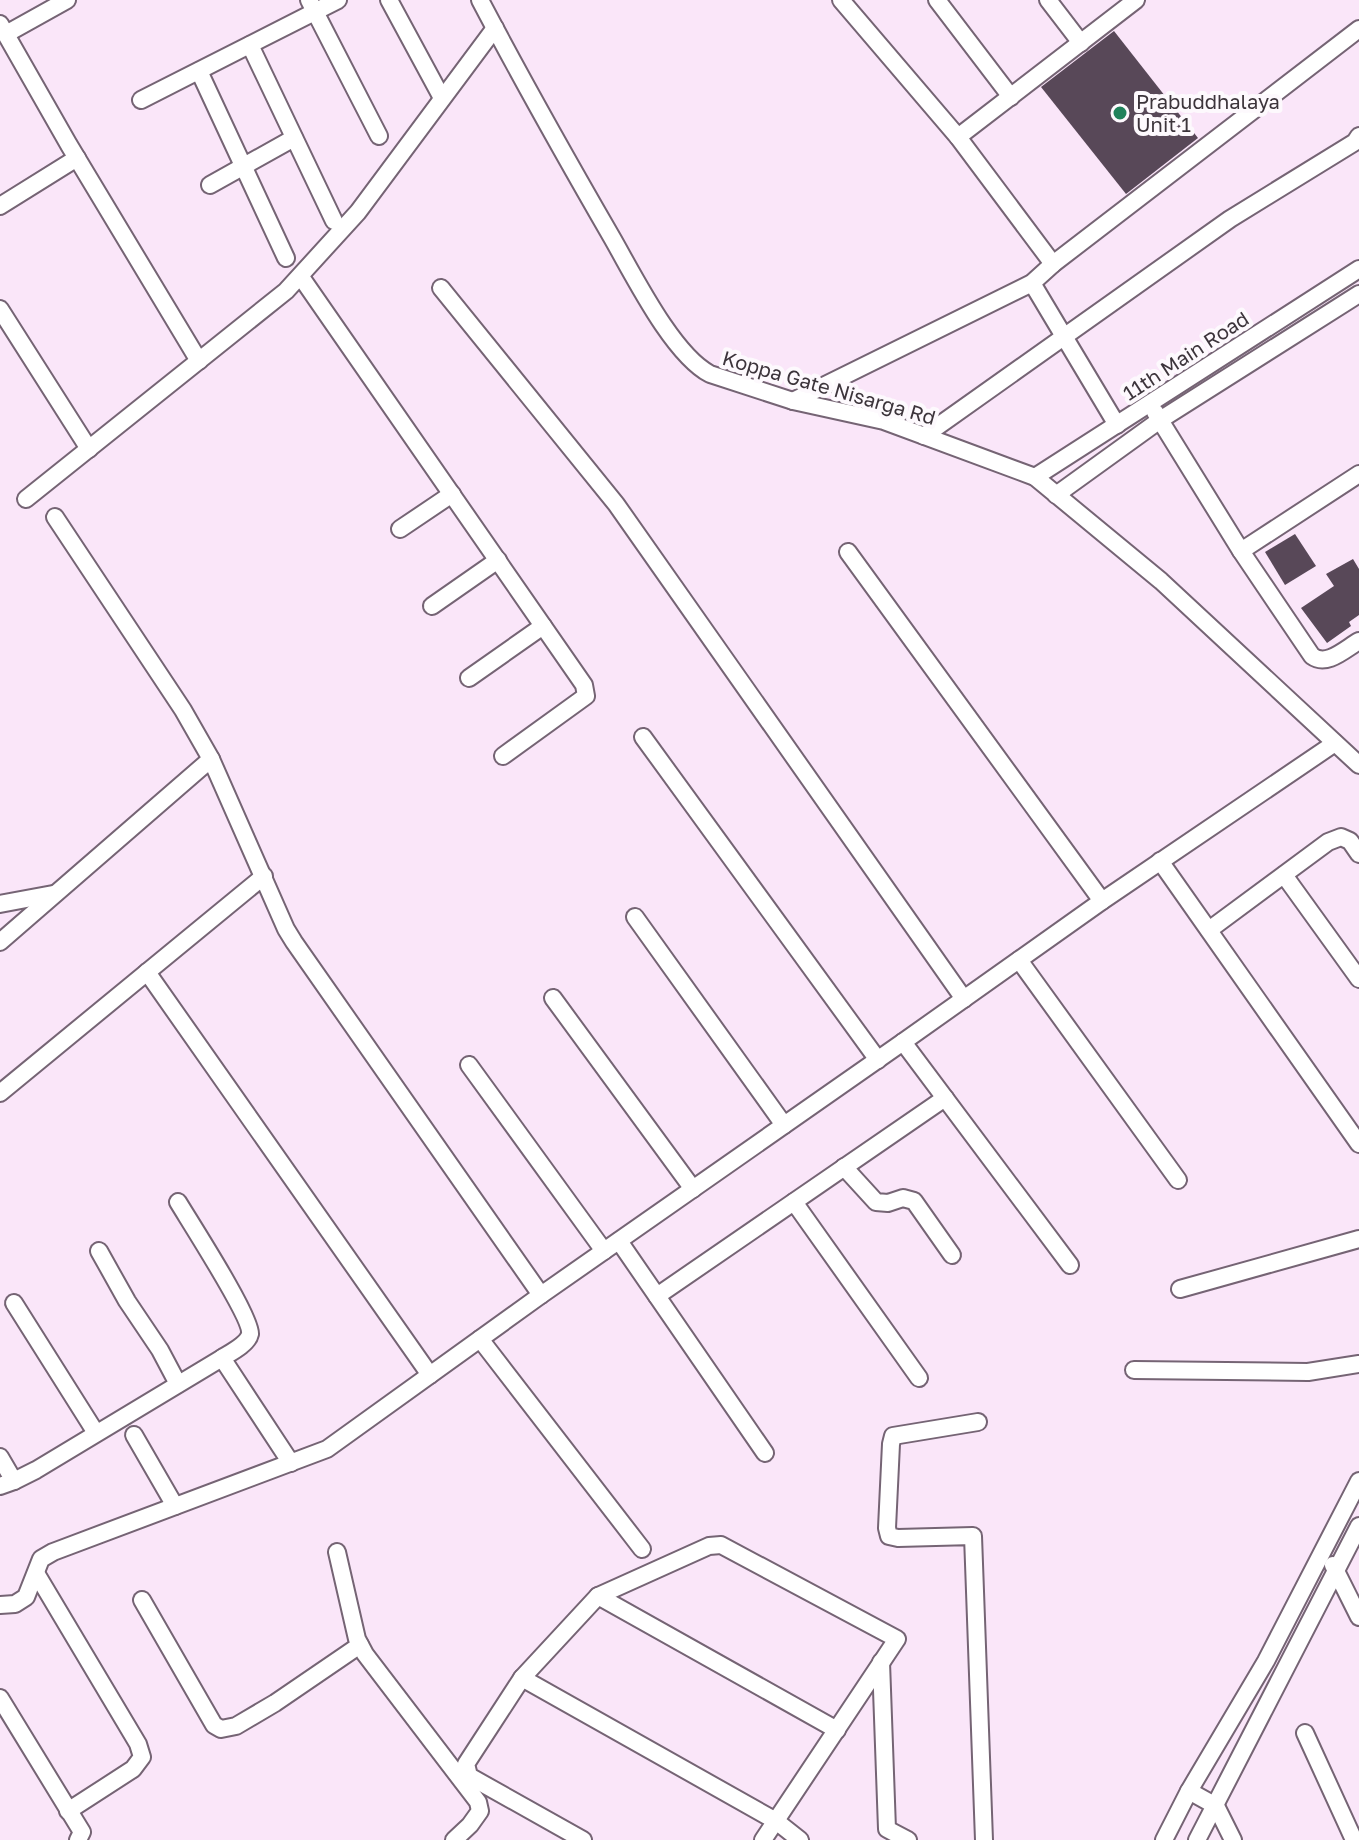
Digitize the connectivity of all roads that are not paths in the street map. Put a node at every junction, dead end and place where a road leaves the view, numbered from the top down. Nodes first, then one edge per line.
1 (67, 0) edge
2 (338, 0) edge
3 (389, 0) edge
4 (480, 0) edge
5 (841, 0) edge
6 (937, 0) edge
7 (1048, 0) edge
8 (1136, 0) edge
9 (312, 6) edge
10 (495, 28) junction
11 (3, 29) edge
12 (1359, 29) edge
13 (1081, 43) junction
14 (250, 45) junction
15 (199, 71) junction
16 (1011, 97) junction
17 (442, 98) junction
18 (141, 100) dead end
19 (379, 136) dead end
20 (958, 137) junction
21 (294, 138) junction
22 (1358, 143) edge
23 (77, 158) junction
24 (243, 166) junction
25 (210, 185) dead end
26 (0, 206) edge
27 (334, 221) dead end
28 (286, 258) dead end
29 (1053, 264) junction
30 (1359, 269) edge
31 (301, 277) junction
32 (1032, 283) junction
33 (441, 288) dead end
34 (1359, 294) edge
35 (0, 309) edge
36 (1064, 336) junction
37 (199, 361) junction
38 (793, 401) junction
39 (1149, 404) junction
40 (1160, 420) junction
41 (1117, 425) junction
42 (924, 436) junction
43 (89, 449) junction
44 (1359, 474) edge
45 (1035, 477) junction
46 (452, 494) junction
47 (1056, 495) junction
48 (26, 499) dead end
49 (55, 517) dead end
50 (400, 529) dead end
51 (1241, 551) junction
52 (848, 552) dead end
53 (498, 560) junction
54 (432, 606) dead end
55 (543, 626) junction
56 (1359, 641) edge
57 (469, 678) dead end
58 (643, 737) dead end
59 (1335, 743) junction
60 (503, 756) dead end
61 (211, 759) junction
62 (1359, 765) edge
63 (1359, 854) edge
64 (1160, 861) junction
65 (1284, 875) junction
66 (264, 876) junction
67 (56, 894) junction
68 (1102, 901) junction
69 (0, 904) edge
70 (635, 917) dead end
71 (1209, 930) junction
72 (0, 942) edge
73 (1019, 960) junction
74 (147, 972) junction
75 (1359, 979) edge
76 (553, 998) dead end
77 (964, 999) junction
78 (903, 1042) junction
79 (878, 1060) junction
80 (469, 1065) dead end
81 (0, 1093) edge
82 (945, 1098) junction
83 (784, 1125) junction
84 (1359, 1144) edge
85 (844, 1167) junction
86 (1178, 1180) dead end
87 (693, 1189) junction
88 (178, 1202) dead end
89 (794, 1202) junction
90 (1359, 1239) edge
91 (619, 1241) junction
92 (99, 1251) dead end
93 (604, 1251) junction
94 (952, 1255) dead end
95 (1070, 1265) dead end
96 (1180, 1289) dead end
97 (541, 1295) junction
98 (657, 1296) junction
99 (14, 1303) dead end
100 (480, 1339) junction
101 (222, 1358) junction
102 (1359, 1364) edge
103 (1134, 1370) dead end
104 (430, 1375) junction
105 (919, 1378) dead end
106 (178, 1384) junction
107 (978, 1422) dead end
108 (96, 1433) junction
109 (134, 1435) dead end
110 (765, 1453) dead end
111 (0, 1457) edge
112 (291, 1463) junction
113 (1359, 1481) edge
114 (7, 1484) edge
115 (175, 1506) junction
116 (1359, 1526) edge
117 (642, 1549) dead end
118 (1322, 1551) junction
119 (337, 1552) dead end
120 (1337, 1569) junction
121 (36, 1573) junction
122 (598, 1596) junction
123 (142, 1600) dead end
124 (0, 1605) edge
125 (1359, 1617) edge
126 (360, 1645) junction
127 (881, 1662) junction
128 (522, 1678) junction
129 (0, 1698) edge
130 (837, 1730) junction
131 (1305, 1733) dead end
132 (1189, 1791) junction
133 (1216, 1806) junction
134 (68, 1811) junction
135 (776, 1821) junction
136 (80, 1836) edge
137 (454, 1840) edge
138 (583, 1840) edge
139 (763, 1840) edge
140 (800, 1840) edge
141 (908, 1840) edge
142 (984, 1840) edge
143 (1164, 1840) edge
144 (1197, 1840) edge
145 (1233, 1840) edge
146 (1354, 1840) edge

1 - 11 street
2 - 9 street
3 - 17 street
4 - 10 street, Koppa Gate Nisarga Rd
5 - 20 street
6 - 16 street
7 - 13 street
8 - 13 street
9 - 14 street
9 - 19 street
10 - 17 street
10 - 38 street, Koppa Gate Nisarga Rd
11 - 23 street
12 - 29 street
13 - 16 street
14 - 15 street
14 - 21 street
15 - 18 street
15 - 24 street
16 - 20 street
17 - 31 street
20 - 29 street
21 - 24 street
21 - 27 street
22 - 36 street
23 - 26 street
23 - 37 street
24 - 25 street
24 - 28 street
29 - 32 street
30 - 39 street, 11th Main Road
31 - 37 street
31 - 46 street
32 - 36 street
32 - 38 street
33 - 77 street
34 - 40 street, 11th Main Road
35 - 43 street
36 - 41 street
36 - 42 street
37 - 43 street
38 - 42 street, Koppa Gate Nisarga Rd
39 - 40 street
39 - 41 street, 11th Main Road
40 - 47 street, 11th Main Road
40 - 51 street
41 - 45 street, 11th Main Road
42 - 45 street, Koppa Gate Nisarga Rd
43 - 48 street
44 - 51 street
45 - 47 street, Koppa Gate Nisarga Rd
46 - 50 street
46 - 53 street
47 - 59 street, Koppa Gate Nisarga Rd
49 - 61 street
51 - 56 street
52 - 68 street
53 - 54 street
53 - 55 street
55 - 57 street
55 - 60 street
58 - 79 street
59 - 62 street, Koppa Gate Nisarga Rd
59 - 64 street
61 - 66 street
61 - 67 street
63 - 65 street
64 - 68 street
64 - 71 street
65 - 71 street
65 - 75 street
66 - 74 street
66 - 97 street
67 - 69 street
67 - 72 street
68 - 73 street
70 - 83 street
71 - 84 street
73 - 77 street
73 - 86 street
74 - 81 street
74 - 104 street
76 - 87 street
77 - 78 street
78 - 79 street
78 - 82 street
79 - 83 street
80 - 93 street
82 - 85 street
82 - 95 street
83 - 87 street
85 - 89 street
85 - 94 street
87 - 91 street
88 - 101 street
89 - 98 street
89 - 105 street
90 - 96 street
91 - 93 street
91 - 98 street
92 - 106 street
93 - 97 street
97 - 100 street
98 - 110 street
99 - 108 street
100 - 104 street
100 - 117 street
101 - 106 street
101 - 112 street
102 - 103 street
104 - 112 street
106 - 108 street
107 - 142 street
108 - 114 street
109 - 115 street
111 - 114 street
112 - 115 street
113 - 118 street
115 - 121 street
116 - 120 street
118 - 120 street
118 - 132 street
119 - 126 street
120 - 125 street
120 - 133 street
121 - 124 street
121 - 134 street
122 - 127 street
122 - 128 street
122 - 130 street
123 - 126 street
126 - 137 street
127 - 130 street
127 - 141 street
128 - 135 street
128 - 138 street
129 - 134 street
130 - 135 street
131 - 146 street
132 - 133 street
132 - 143 street
133 - 144 street
133 - 145 street
134 - 136 street
135 - 139 street
135 - 140 street

